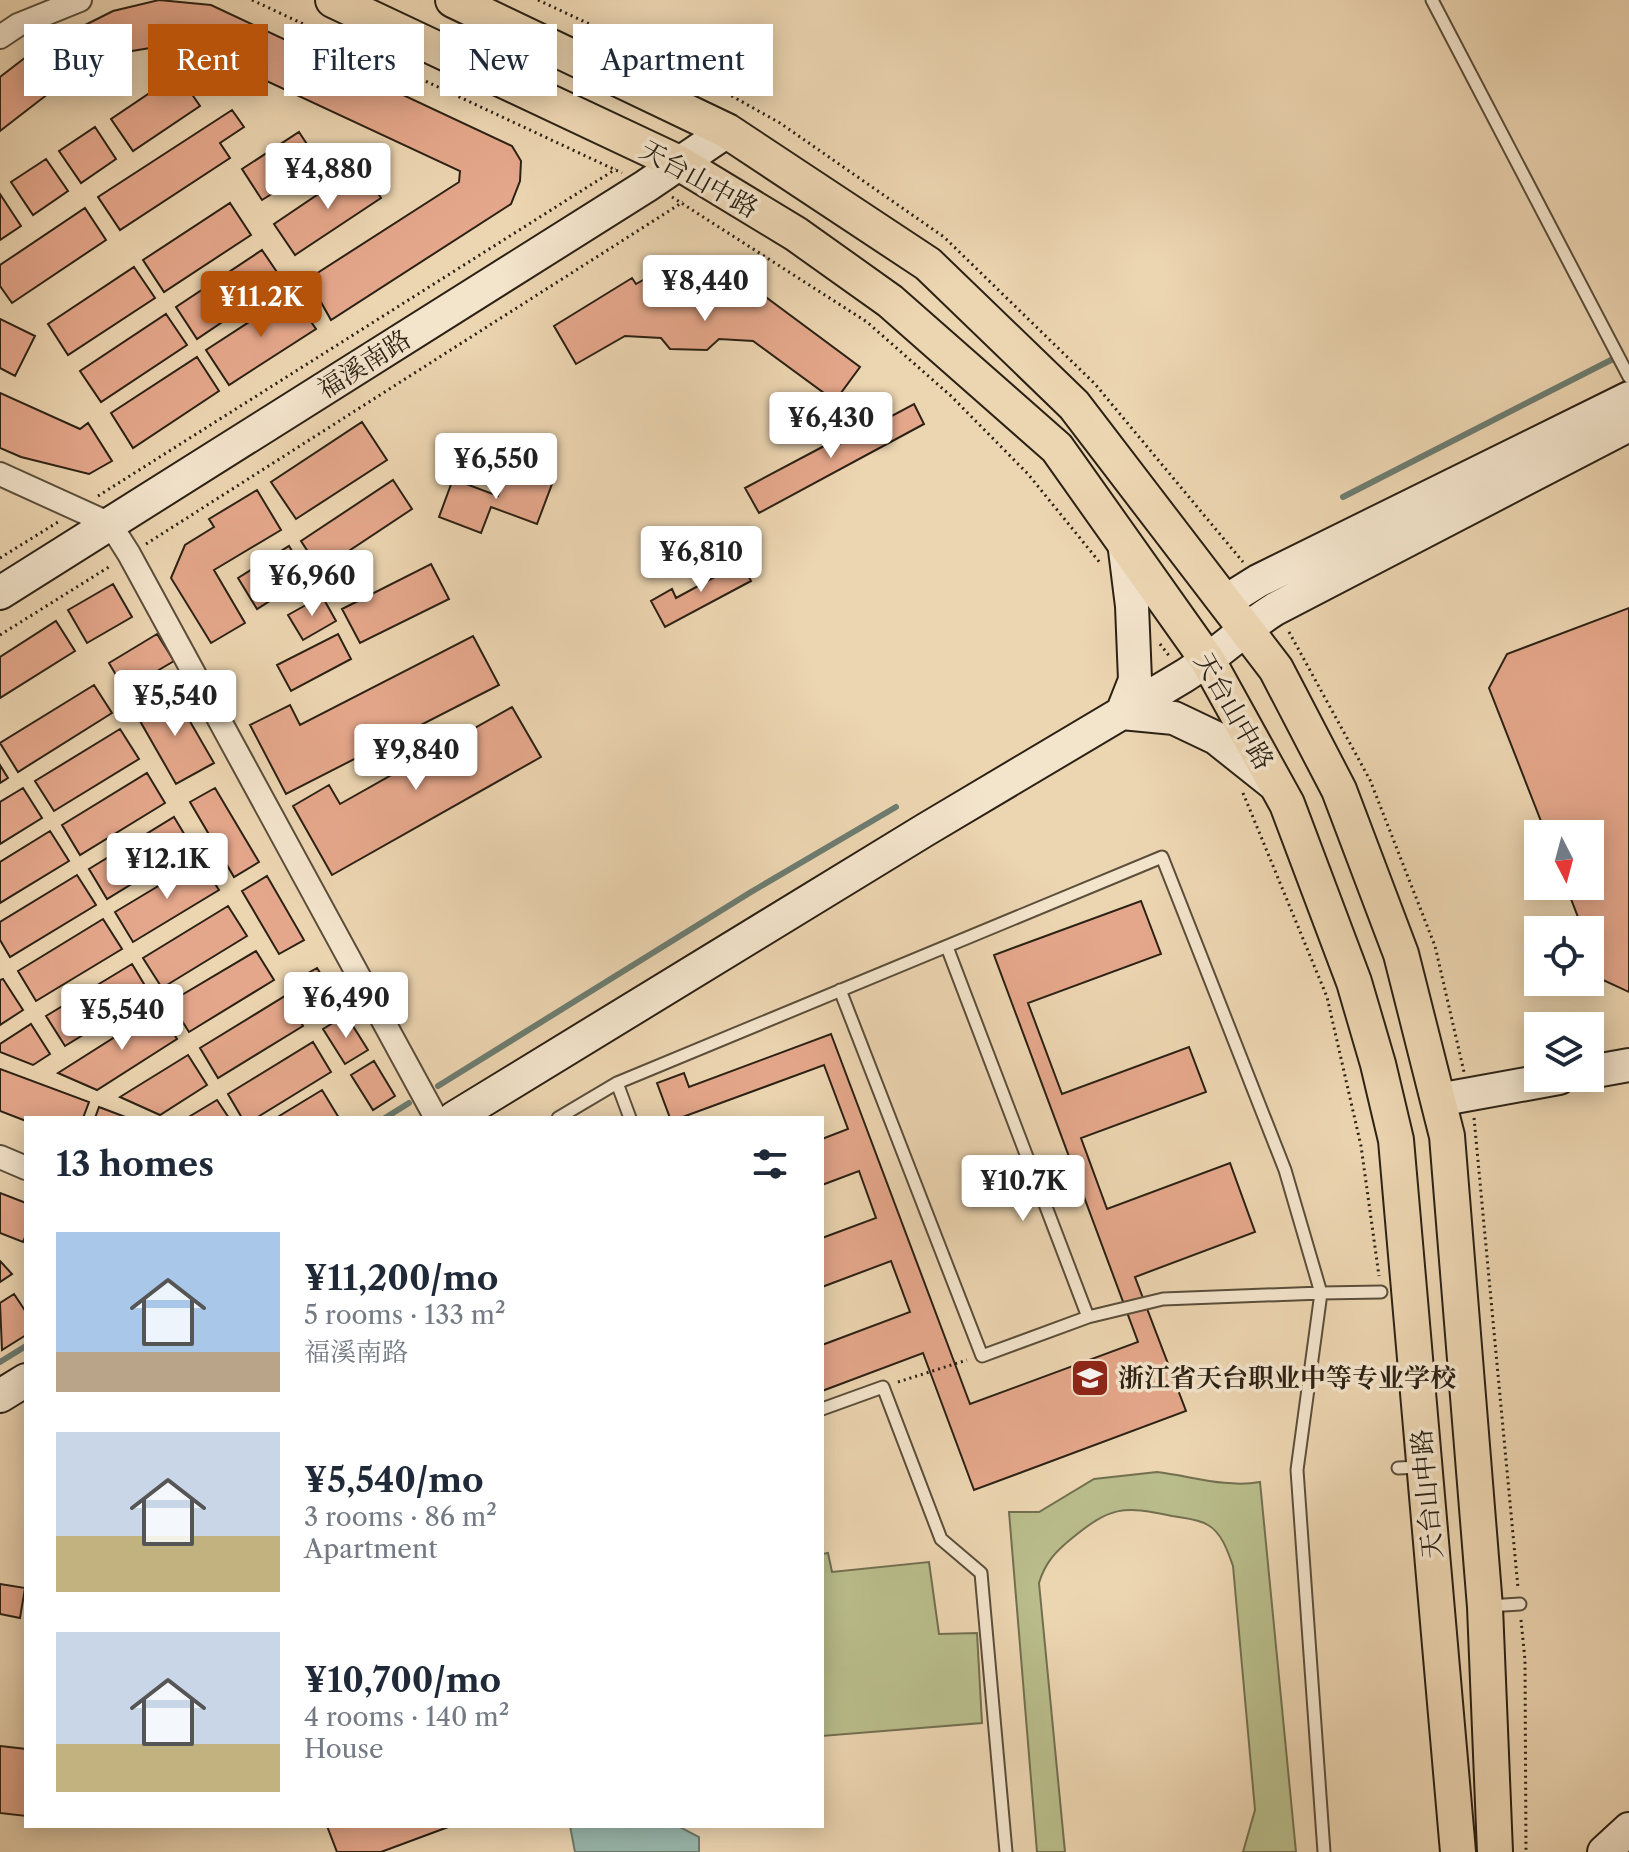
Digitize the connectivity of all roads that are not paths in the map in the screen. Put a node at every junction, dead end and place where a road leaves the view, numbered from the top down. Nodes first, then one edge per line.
1 (80, 0) edge
2 (333, 0) edge
3 (453, 0) edge
4 (1432, 0) edge
5 (0, 37) edge
6 (727, 131) junction
7 (679, 163) junction
8 (1629, 377) edge
9 (1629, 398) edge
10 (1629, 425) edge
11 (0, 474) edge
12 (110, 524) junction
13 (1124, 542) junction
14 (0, 593) edge
15 (1236, 614) junction
16 (1208, 661) junction
17 (1122, 713) junction
18 (1278, 787) junction
19 (947, 947) junction
20 (840, 990) junction
21 (1629, 1065) edge
22 (1604, 1069) edge
23 (617, 1083) junction
24 (1524, 1085) edge
25 (1454, 1098) junction
26 (435, 1116) edge
27 (457, 1116) edge
28 (561, 1116) edge
29 (629, 1116) edge
30 (0, 1157) edge
31 (24, 1167) edge
32 (1381, 1292) dead end
33 (1321, 1293) junction
34 (1088, 1317) junction
35 (24, 1381) edge
36 (0, 1396) edge
37 (824, 1408) edge
38 (1520, 1604) road end
39 (1485, 1607) junction
40 (1629, 1829) edge
41 (1006, 1852) edge
42 (1324, 1852) edge
43 (1458, 1852) edge
44 (1495, 1852) edge
45 (1604, 1852) edge

1 - 5 street
2 - 7 main road, 天台山中路
3 - 6 main road, 天台山中路
4 - 8 lane
6 - 7 main road, 福溪南路
6 - 15 main road, 天台山中路
7 - 12 main road, 福溪南路
7 - 13 main road, 天台山中路
9 - 15 main road
10 - 15 main road
11 - 12 street
12 - 14 main road, 福溪南路
12 - 26 street
13 - 16 main road, 天台山中路
13 - 17 main road
15 - 16 main road
15 - 25 main road, 天台山中路
16 - 17 main road
16 - 18 main road, 天台山中路
17 - 18 main road
17 - 27 main road
18 - 43 main road, 天台山中路
19 - 20 lane
19 - 33 lane
19 - 34 lane
20 - 23 lane
20 - 34 lane
21 - 22 main road
23 - 28 lane
23 - 29 lane
24 - 25 main road
25 - 39 main road, 天台山中路
30 - 31 street
32 - 33 lane
33 - 34 lane
33 - 42 lane
35 - 36 main road
37 - 41 lane
38 - 39 lane
39 - 44 main road, 天台山中路
40 - 45 main road

